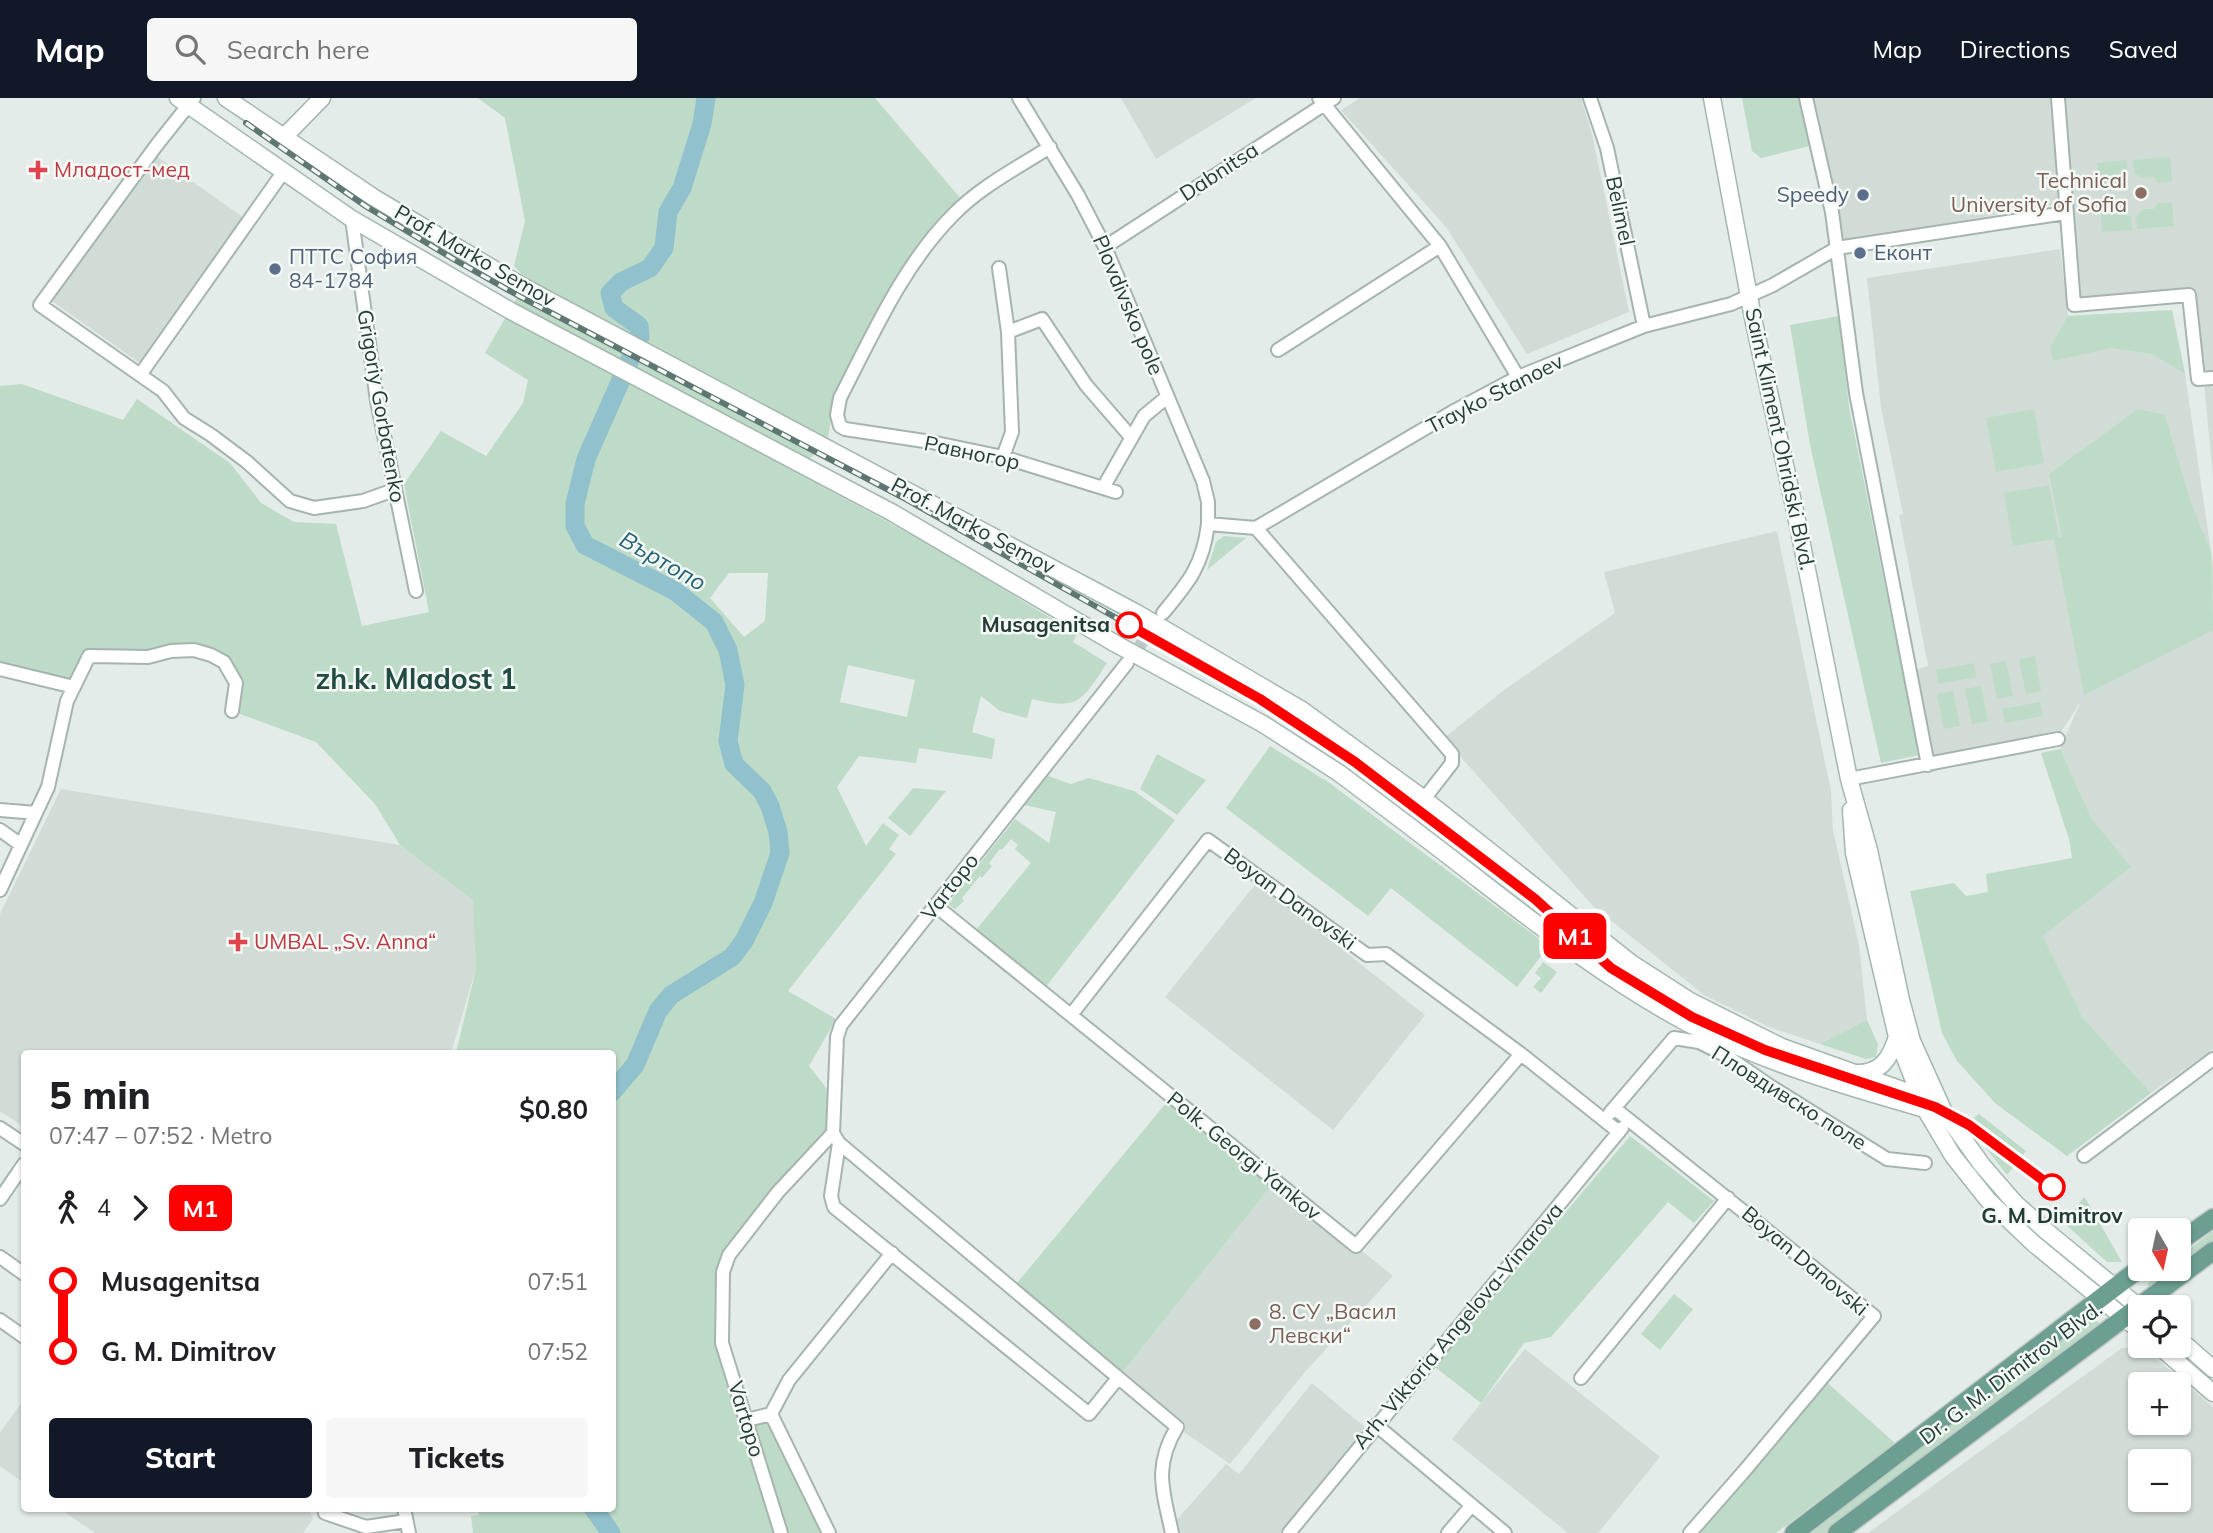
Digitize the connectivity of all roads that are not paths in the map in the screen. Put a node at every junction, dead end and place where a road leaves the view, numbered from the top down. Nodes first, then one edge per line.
1 (226, 98) edge
2 (322, 98) edge
3 (1019, 98) edge
4 (1590, 98) edge
5 (1712, 98) edge
6 (1806, 98) edge
7 (2058, 98) edge
8 (186, 100) edge
9 (1326, 100) edge
10 (283, 138) junction
11 (1050, 147) junction
12 (284, 171) junction
13 (2066, 213) junction
14 (352, 219) junction
15 (1440, 246) junction
16 (1104, 247) junction
17 (1837, 248) junction
18 (999, 268) dead end
19 (1750, 295) junction
20 (1644, 326) junction
21 (1008, 332) junction
22 (1278, 349) dead end
23 (140, 375) junction
24 (1518, 377) junction
25 (2213, 378) edge
26 (1167, 397) junction
27 (1131, 437) junction
28 (1003, 457) junction
29 (1103, 488) junction
30 (394, 490) junction
31 (1116, 492) dead end
32 (1208, 524) junction
33 (1256, 528) junction
34 (416, 591) dead end
35 (1163, 613) tunnel mouth
36 (1127, 663) tunnel mouth
37 (0, 669) edge
38 (74, 687) junction
39 (232, 711) dead end
40 (2058, 739) dead end
41 (1928, 765) junction
42 (1849, 779) junction
43 (1424, 799) junction
44 (0, 810) edge
45 (36, 814) junction
46 (0, 830) edge
47 (21, 845) junction
48 (0, 890) edge
49 (936, 906) junction
50 (1631, 963) junction
51 (1617, 982) junction
52 (1071, 1015) junction
53 (1897, 1037) junction
54 (1521, 1054) junction
55 (2213, 1059) edge
56 (1853, 1072) junction
57 (1932, 1104) junction
58 (1614, 1108) junction
59 (1604, 1119) junction
60 (1629, 1120) junction
61 (0, 1128) edge
62 (1619, 1132) junction
63 (836, 1138) junction
64 (21, 1142) edge
65 (2084, 1156) dead end
66 (1925, 1163) dead end
67 (21, 1174) edge
68 (1728, 1198) junction
69 (0, 1199) edge
70 (2213, 1218) edge
71 (2191, 1234) edge
72 (2213, 1251) edge
73 (892, 1253) junction
74 (0, 1257) edge
75 (21, 1272) edge
76 (2128, 1276) edge
77 (2106, 1292) junction
78 (2155, 1295) edge
79 (2128, 1307) edge
80 (2128, 1315) edge
81 (0, 1320) edge
82 (21, 1335) edge
83 (2191, 1350) edge
84 (2172, 1358) edge
85 (2213, 1369) edge
86 (1118, 1378) junction
87 (1581, 1378) dead end
88 (2213, 1393) edge
89 (771, 1414) junction
90 (747, 1420) junction
91 (1376, 1425) junction
92 (1472, 1505) junction
93 (325, 1512) edge
94 (407, 1521) edge
95 (365, 1530) edge
96 (781, 1533) edge
97 (829, 1533) edge
98 (1172, 1533) edge
99 (1289, 1533) edge
100 (1448, 1533) edge
101 (1505, 1533) edge
102 (1690, 1533) edge
103 (1794, 1533) edge
104 (1837, 1533) edge

1 - 10 main road, Prof. Marko Semov
2 - 10 main road
3 - 11 street, Plovdivsko pole
4 - 20 street, Belimel
5 - 19 main road, Saint Kliment Ohridski Blvd.
6 - 17 street
7 - 13 street
8 - 12 main road, Prof. Marko Semov
8 - 23 street
9 - 15 street
9 - 16 street, Dabnitsa
10 - 43 main road, Prof. Marko Semov
11 - 16 street, Plovdivsko pole
11 - 28 street, Равногор
12 - 14 main road, Prof. Marko Semov
12 - 23 street
13 - 17 street, Trayko Stanoev
13 - 25 street
14 - 30 street, Grigoriy Gorbatenko
14 - 51 main road, Prof. Marko Semov
15 - 22 street
15 - 24 street
16 - 26 street, Plovdivsko pole
17 - 19 street, Trayko Stanoev
17 - 41 street
18 - 21 street
19 - 20 street, Trayko Stanoev
19 - 42 main road, Saint Kliment Ohridski Blvd.
20 - 24 street, Trayko Stanoev
21 - 27 street
21 - 28 street
23 - 30 street
24 - 33 street, Trayko Stanoev
26 - 27 street
26 - 32 street, Plovdivsko pole
27 - 29 street
28 - 29 street, Равногор
29 - 31 street, Равногор
30 - 34 street, Grigoriy Gorbatenko
32 - 33 street
32 - 35 street, Plovdivsko pole
33 - 43 street
36 - 49 street, Vartopo
37 - 38 street
38 - 39 street
38 - 45 street
40 - 41 street
41 - 42 street
42 - 53 main road, Saint Kliment Ohridski Blvd.
42 - 57 main road, Saint Kliment Ohridski Blvd.
43 - 50 main road, Prof. Marko Semov
44 - 45 street
45 - 47 street
46 - 47 street
47 - 48 street
49 - 52 street, Polk. Georgi Yankov
49 - 63 street, Vartopo
50 - 51 main road
50 - 56 main road, Prof. Marko Semov
51 - 57 main road, Prof. Marko Semov
52 - 54 street, Boyan Danovski
52 - 54 street, Polk. Georgi Yankov
53 - 56 main road
53 - 57 main road, Saint Kliment Ohridski Blvd.
54 - 59 street, Boyan Danovski
55 - 65 street
56 - 57 main road, Prof. Marko Semov
57 - 77 main road, Saint Kliment Ohridski Blvd.
58 - 59 street, Пловдивско поле
58 - 60 street, Boyan Danovski
58 - 66 street, Пловдивско поле
59 - 62 street, Boyan Danovski
60 - 62 street, Arh. Viktoria Angelova-Vinarova
60 - 68 street, Boyan Danovski
61 - 64 street
62 - 91 street, Arh. Viktoria Angelova-Vinarova
63 - 73 street
63 - 86 street
63 - 90 street, Vartopo
67 - 69 street
68 - 87 street
68 - 102 street, Boyan Danovski
70 - 71 main road
72 - 78 main road, Dr. G. M. Dimitrov Blvd.
73 - 86 street
73 - 89 street
74 - 75 street
76 - 77 main road, Dr. G. M. Dimitrov Blvd.
77 - 79 main road, Saint Kliment Ohridski Blvd.
77 - 103 main road, Dr. G. M. Dimitrov Blvd.
80 - 104 main road, Dr. G. M. Dimitrov Blvd.
81 - 82 street
83 - 85 main road
84 - 88 main road
86 - 98 street
89 - 90 street
89 - 97 street
90 - 96 street, Vartopo
91 - 92 street
91 - 99 street, Arh. Viktoria Angelova-Vinarova
92 - 100 street
92 - 101 street
93 - 95 street
94 - 95 street

